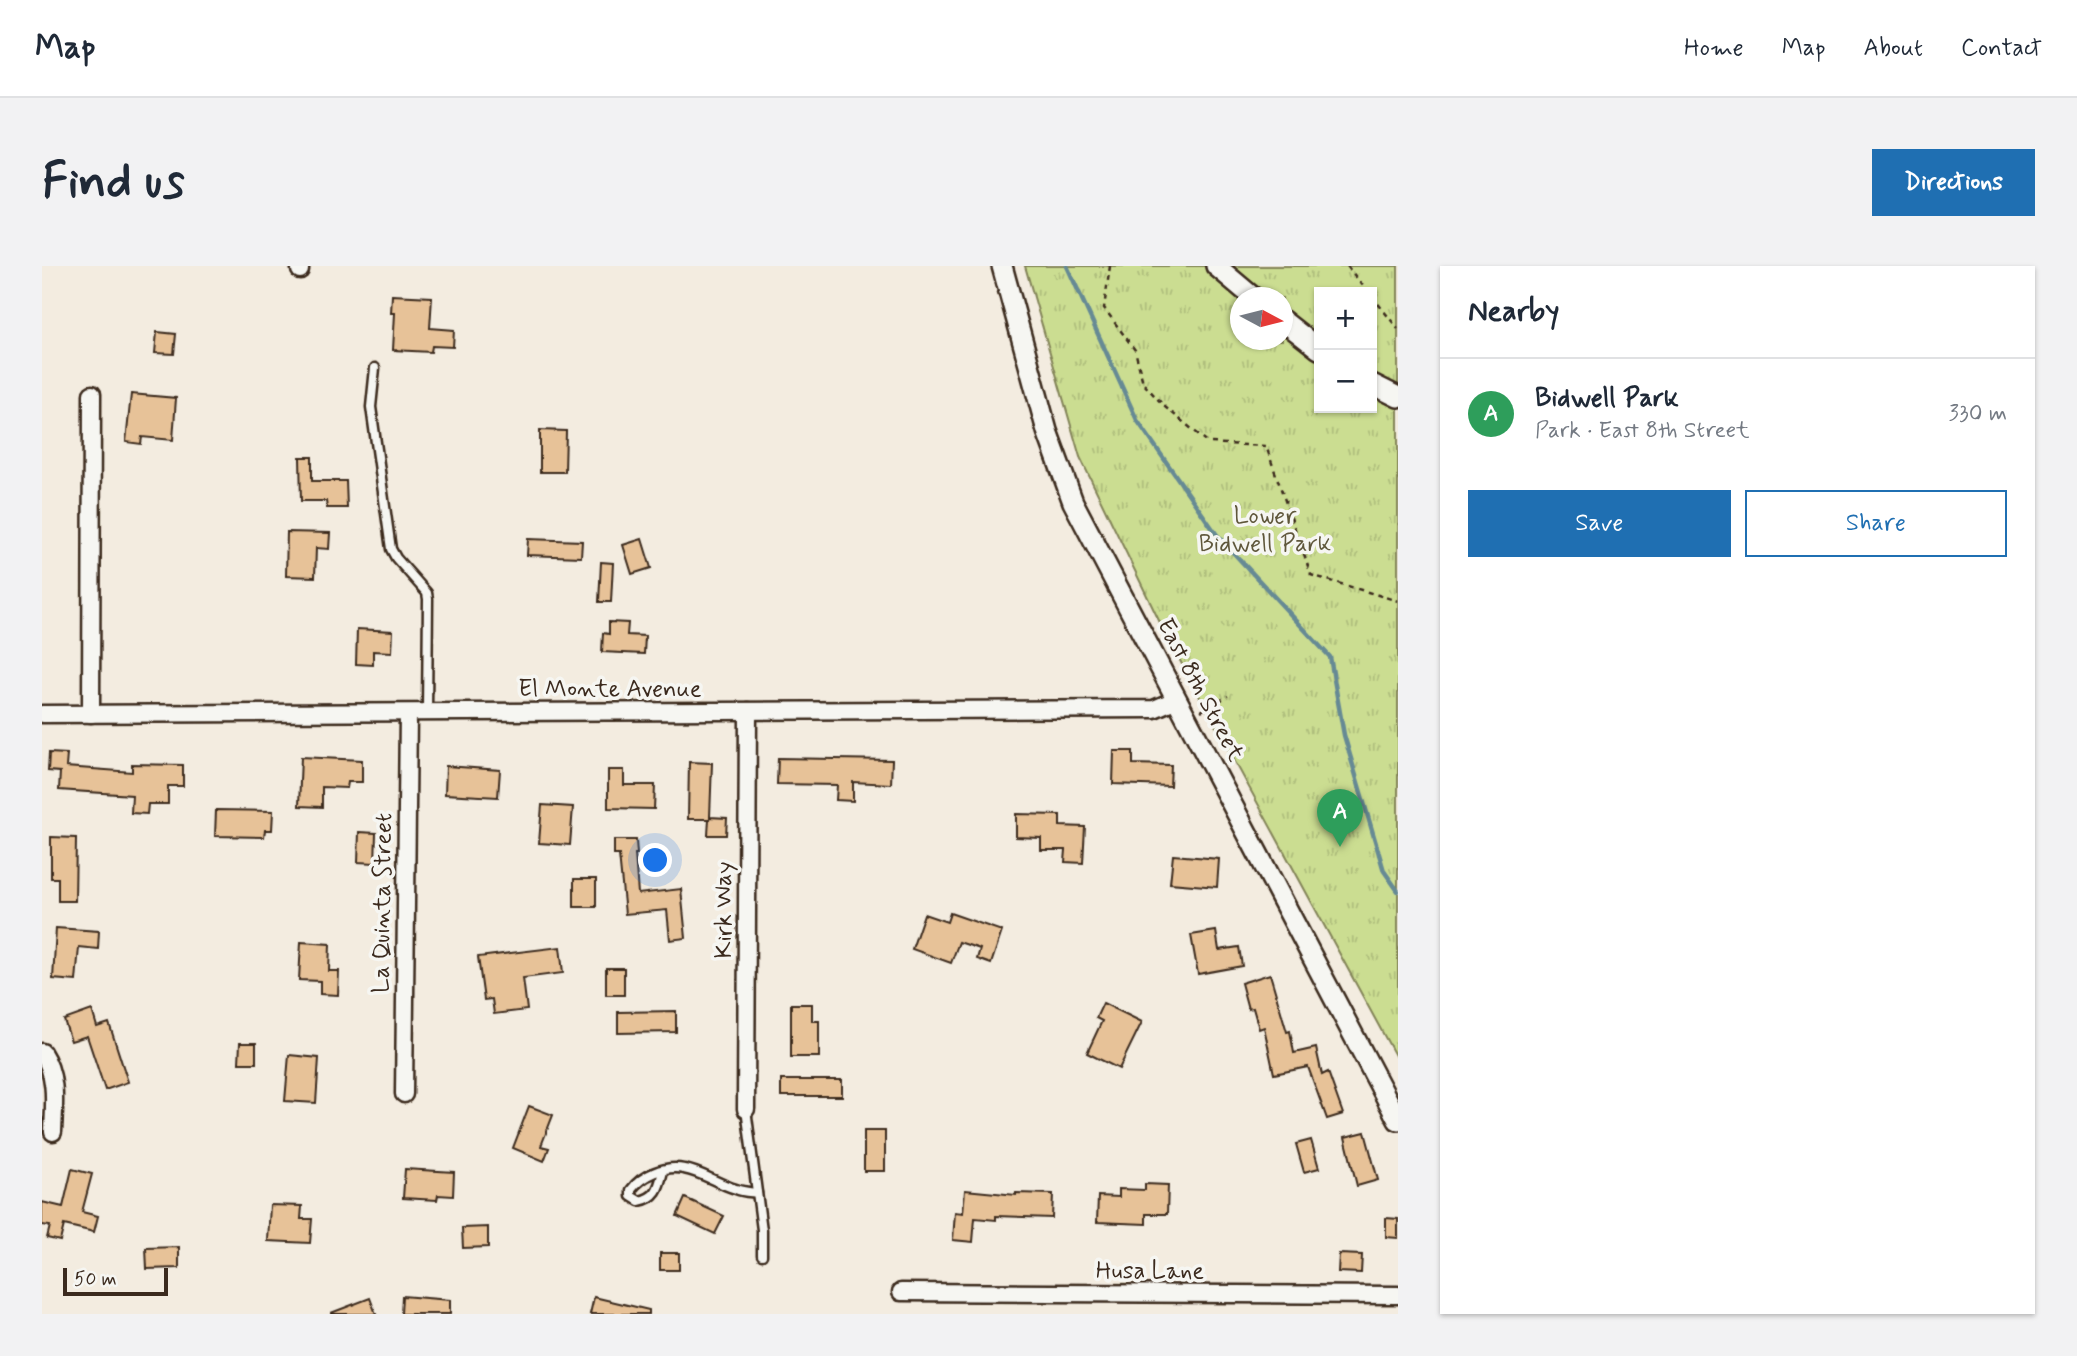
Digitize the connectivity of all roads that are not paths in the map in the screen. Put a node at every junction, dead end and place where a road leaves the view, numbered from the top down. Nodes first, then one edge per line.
1 (1002, 266) edge
2 (1216, 266) edge
3 (1241, 287) edge
4 (1293, 328) edge
5 (1314, 345) edge
6 (375, 368) dead end
7 (1377, 386) edge
8 (92, 394) dead end
9 (1398, 397) edge
10 (1177, 699) junction
11 (748, 711) junction
12 (408, 713) junction
13 (427, 713) junction
14 (42, 714) edge
15 (91, 714) junction
16 (42, 1052) edge
17 (404, 1094) dead end
18 (746, 1108) joint
19 (1398, 1121) edge
20 (53, 1132) dead end
21 (663, 1171) dead end
22 (757, 1193) junction
23 (762, 1255) dead end
24 (901, 1292) dead end
25 (1398, 1295) edge

1 - 10 street, East 8th Street
2 - 3 street
4 - 5 street
6 - 13 lane
7 - 9 street
8 - 15 street
10 - 11 street, El Monte Avenue
10 - 19 street, East 8th Street
11 - 13 street, El Monte Avenue
11 - 18 street, Kirk Way
12 - 13 street, El Monte Avenue
12 - 15 street, El Monte Avenue
12 - 17 street, La Quinta Street
14 - 15 street, El Monte Avenue
16 - 20 street
18 - 22 lane
21 - 22 lane
22 - 23 lane
24 - 25 street, Husa Lane

